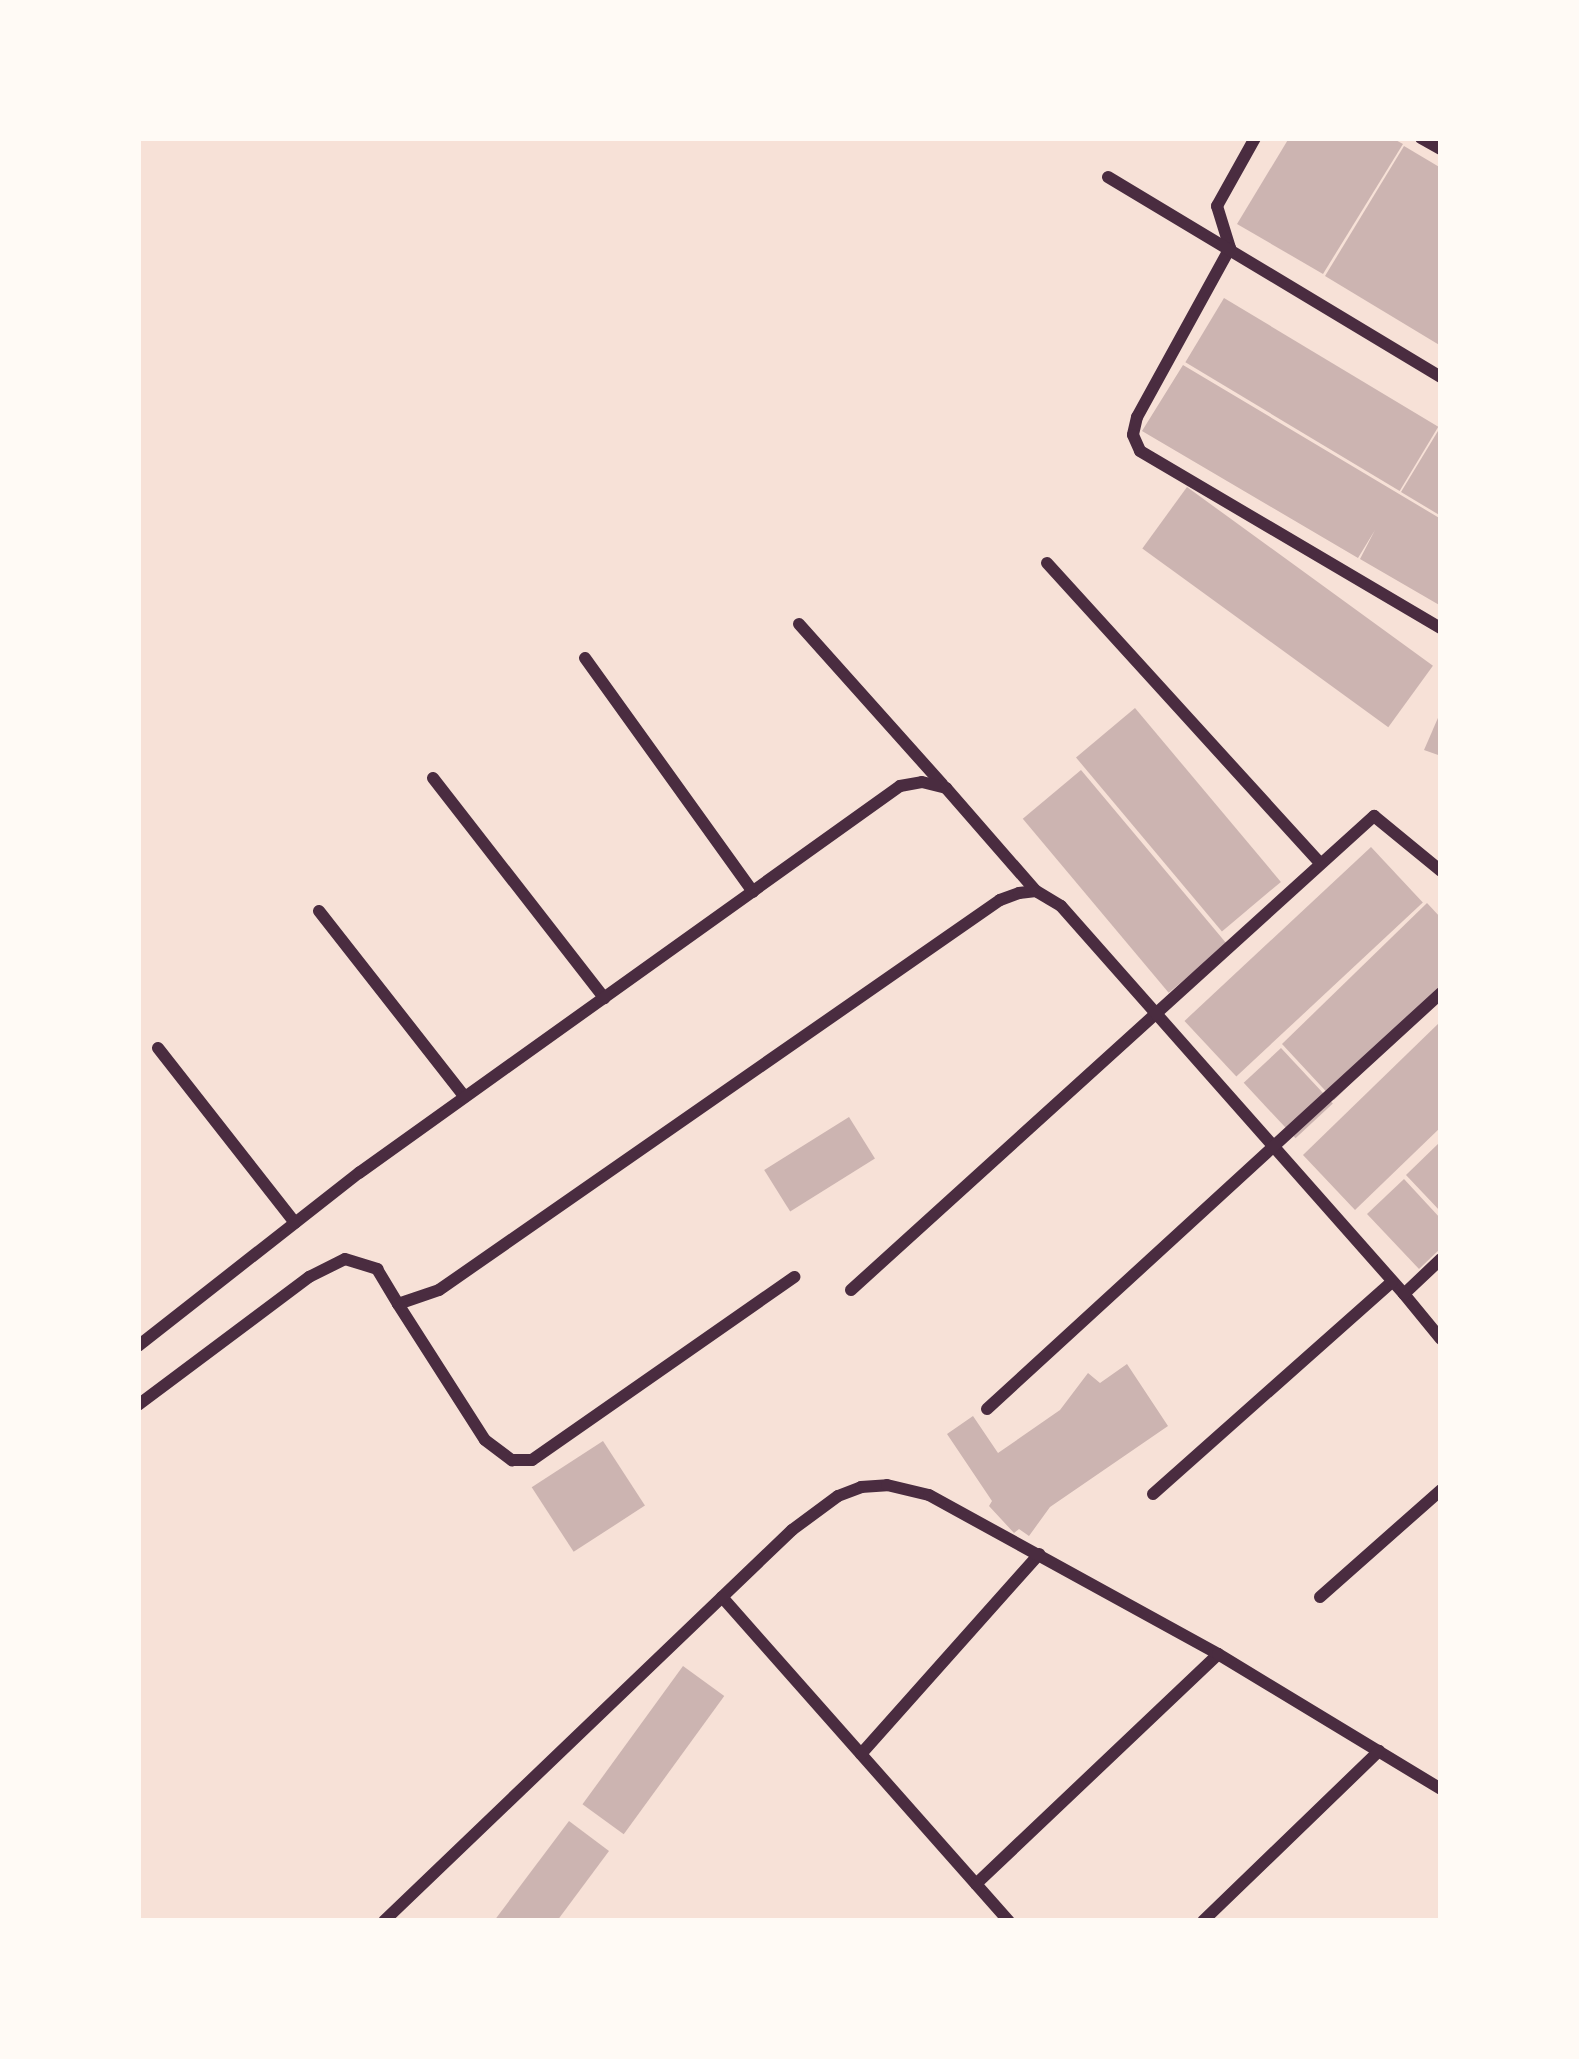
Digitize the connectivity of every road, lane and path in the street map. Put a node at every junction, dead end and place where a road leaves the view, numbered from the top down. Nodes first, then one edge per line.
1 (1255, 138) edge
2 (1421, 138) edge
3 (1441, 149) edge
4 (1108, 177) dead end
5 (1230, 248) junction
6 (1441, 377) edge
7 (1047, 562) dead end
8 (799, 624) dead end
9 (1441, 628) edge
10 (585, 658) dead end
11 (433, 778) dead end
12 (946, 788) junction
13 (1320, 862) junction
14 (1441, 871) edge
15 (1036, 891) junction
16 (753, 892) junction
17 (319, 911) dead end
18 (1441, 993) edge
19 (604, 998) junction
20 (1154, 1015) junction
21 (158, 1048) dead end
22 (465, 1097) junction
23 (1271, 1148) junction
24 (296, 1223) junction
25 (1441, 1259) edge
26 (794, 1277) dead end
27 (1392, 1282) junction
28 (851, 1290) dead end
29 (1404, 1294) junction
30 (398, 1304) junction
31 (1441, 1339) edge
32 (138, 1346) edge
33 (138, 1405) edge
34 (987, 1408) dead end
35 (1441, 1490) edge
36 (1154, 1494) dead end
37 (1039, 1554) junction
38 (722, 1597) junction
39 (1320, 1597) dead end
40 (1218, 1654) junction
41 (1378, 1751) junction
42 (861, 1754) junction
43 (1441, 1789) edge
44 (976, 1884) junction
45 (384, 1921) edge
46 (1009, 1921) edge
47 (1203, 1921) edge

1 - 5 street
2 - 3 street
4 - 5 street
5 - 6 street
5 - 9 street
7 - 13 street
8 - 12 street
10 - 16 street
11 - 19 street
12 - 15 street
12 - 16 street
13 - 14 street
13 - 20 street
15 - 20 street
15 - 30 street
16 - 19 street
17 - 22 street
18 - 23 street
19 - 22 street
20 - 23 street
20 - 28 street
21 - 24 street
22 - 24 street
23 - 27 street
23 - 34 street
24 - 32 street
25 - 29 street
26 - 30 street
27 - 29 street
27 - 36 street
29 - 31 street
30 - 33 street
35 - 39 street
37 - 38 street
37 - 40 street
37 - 42 street
38 - 42 street
38 - 45 street
40 - 41 street
40 - 44 street
41 - 43 street
41 - 47 street
42 - 44 street
44 - 46 street

